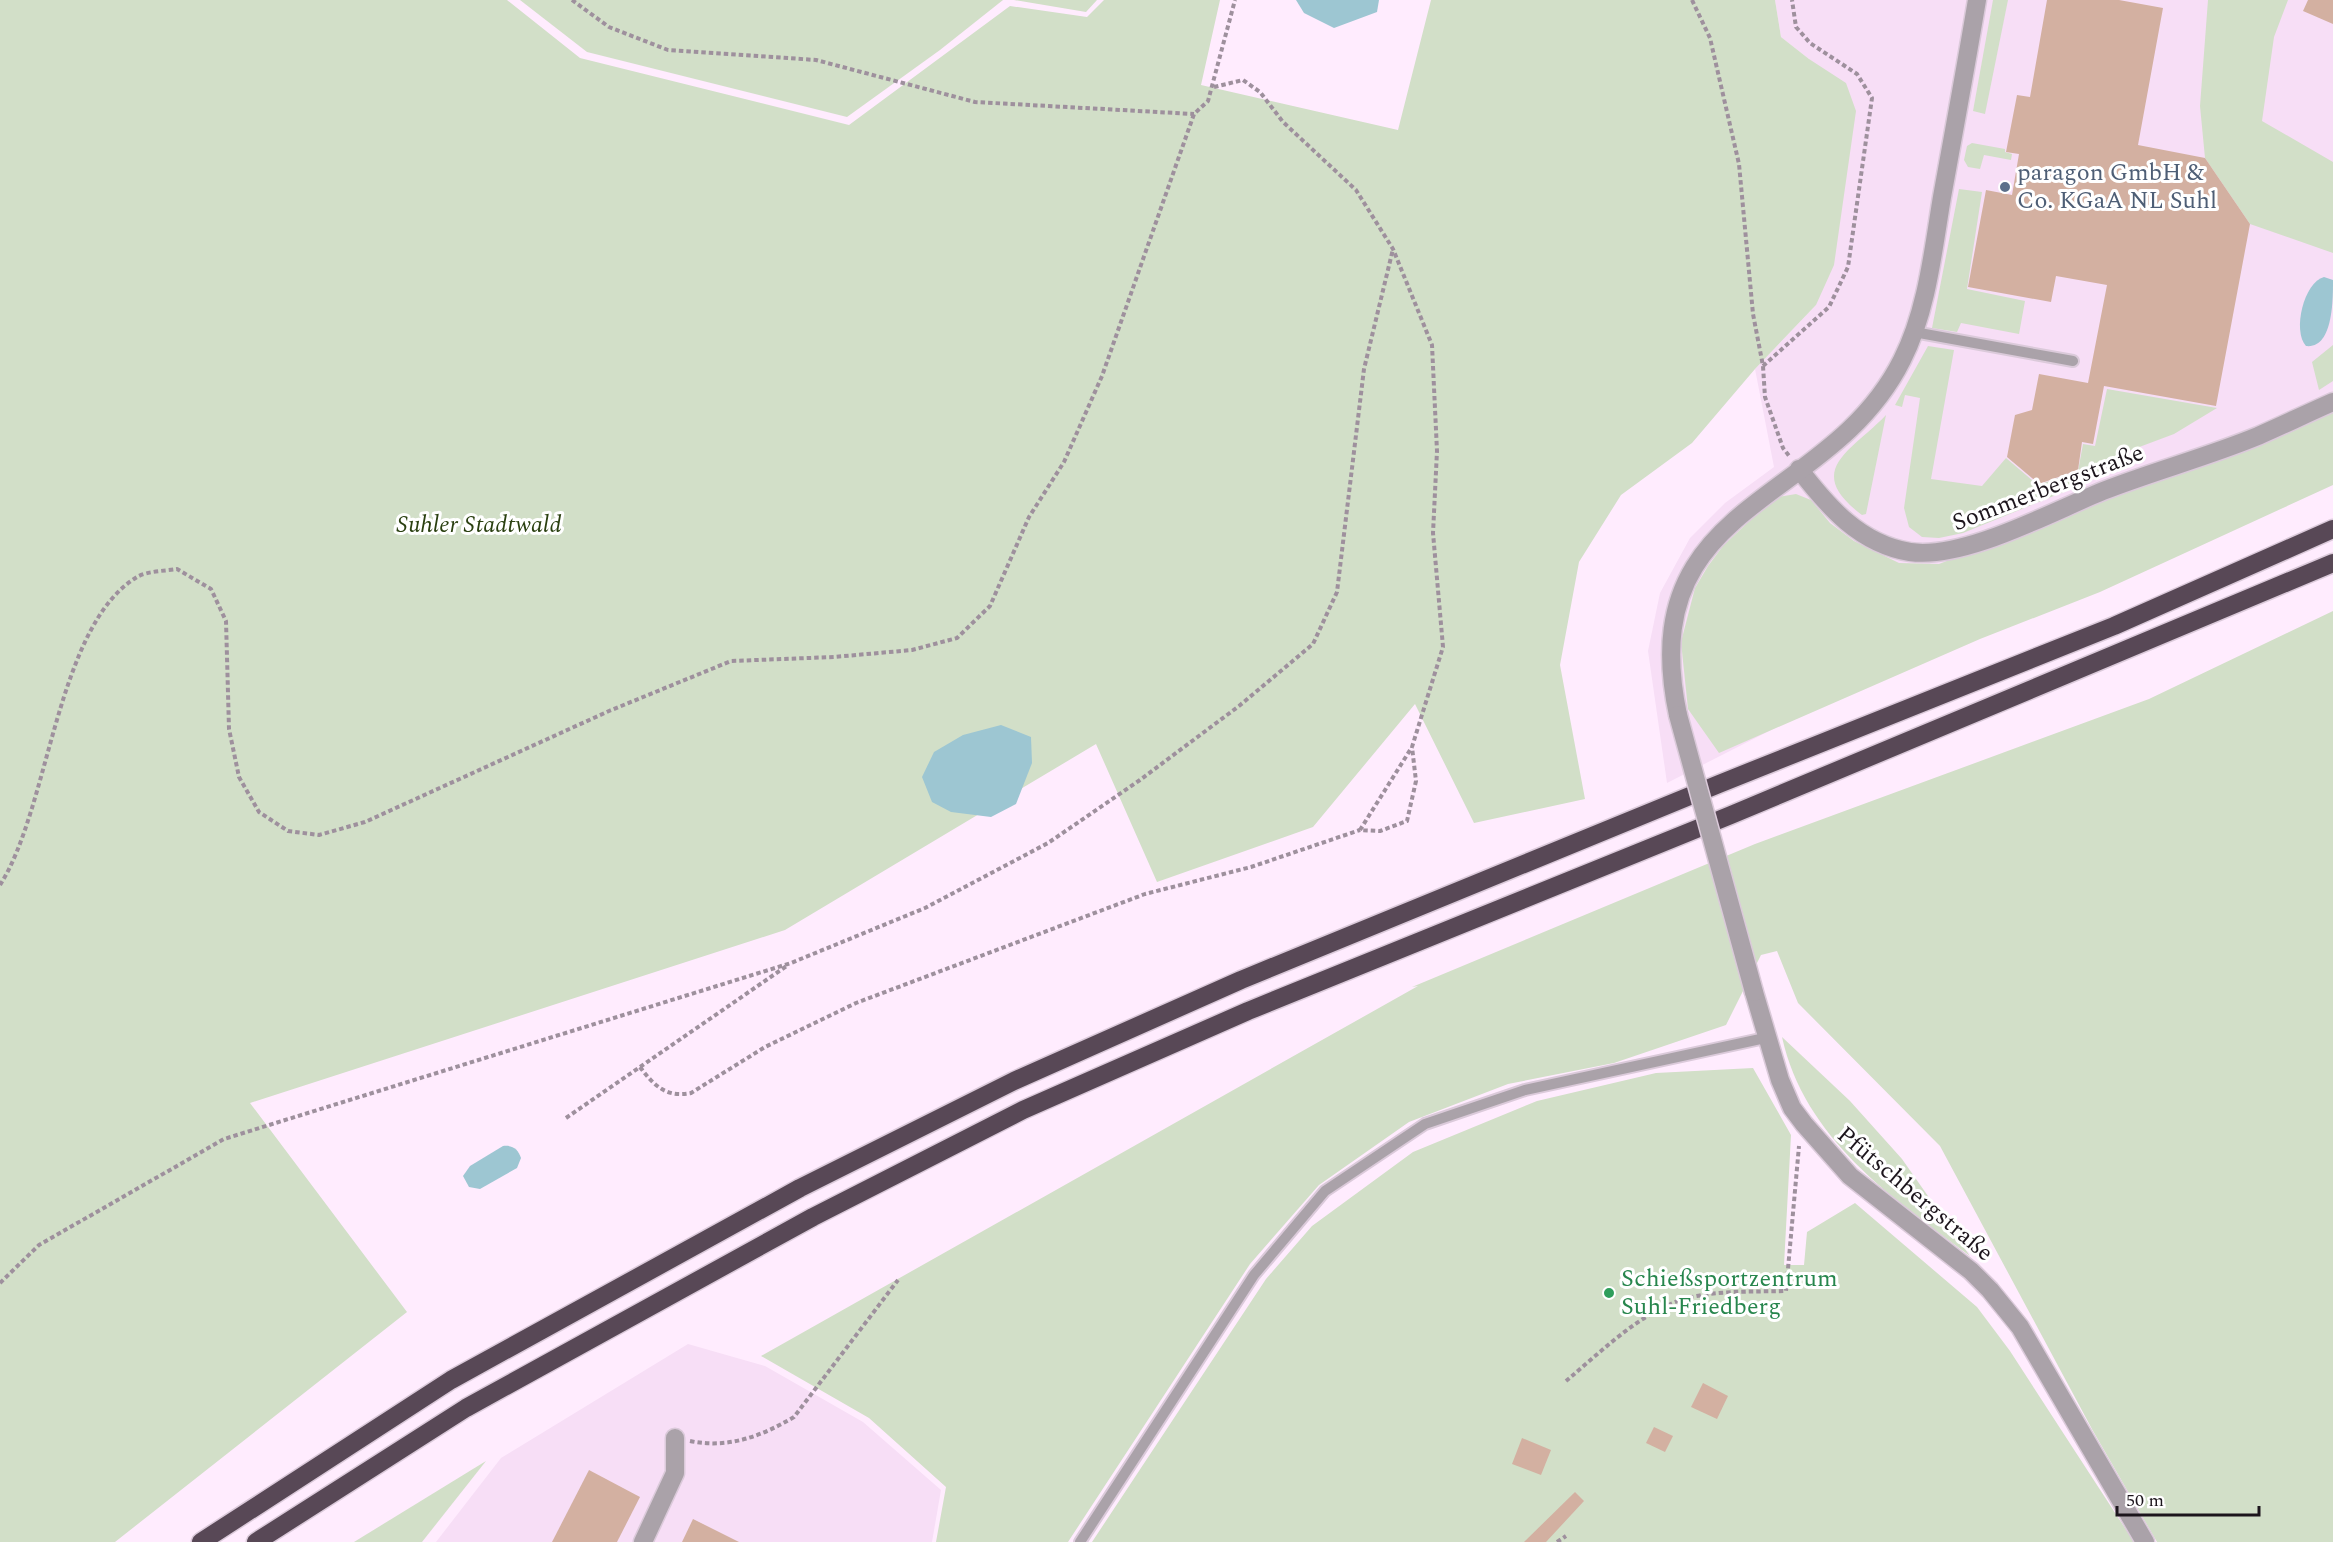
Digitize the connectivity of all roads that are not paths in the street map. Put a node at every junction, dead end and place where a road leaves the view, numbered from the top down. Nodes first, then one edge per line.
1 (1977, 0) edge
2 (1914, 333) junction
3 (2073, 361) dead end
4 (2333, 402) edge
5 (1799, 470) junction
6 (2333, 529) edge
7 (2333, 563) edge
8 (1766, 1038) junction
9 (675, 1438) road end
10 (201, 1542) edge
11 (255, 1542) edge
12 (643, 1542) edge
13 (1080, 1542) edge
14 (2145, 1542) edge

1 - 2 street
2 - 3 lane
2 - 5 street
4 - 5 street, Sommerbergstraße
5 - 8 street, Pfütschbergstraße, bridge
6 - 10 highway
7 - 11 highway
8 - 13 lane
8 - 14 street, Pfütschbergstraße
9 - 12 street

